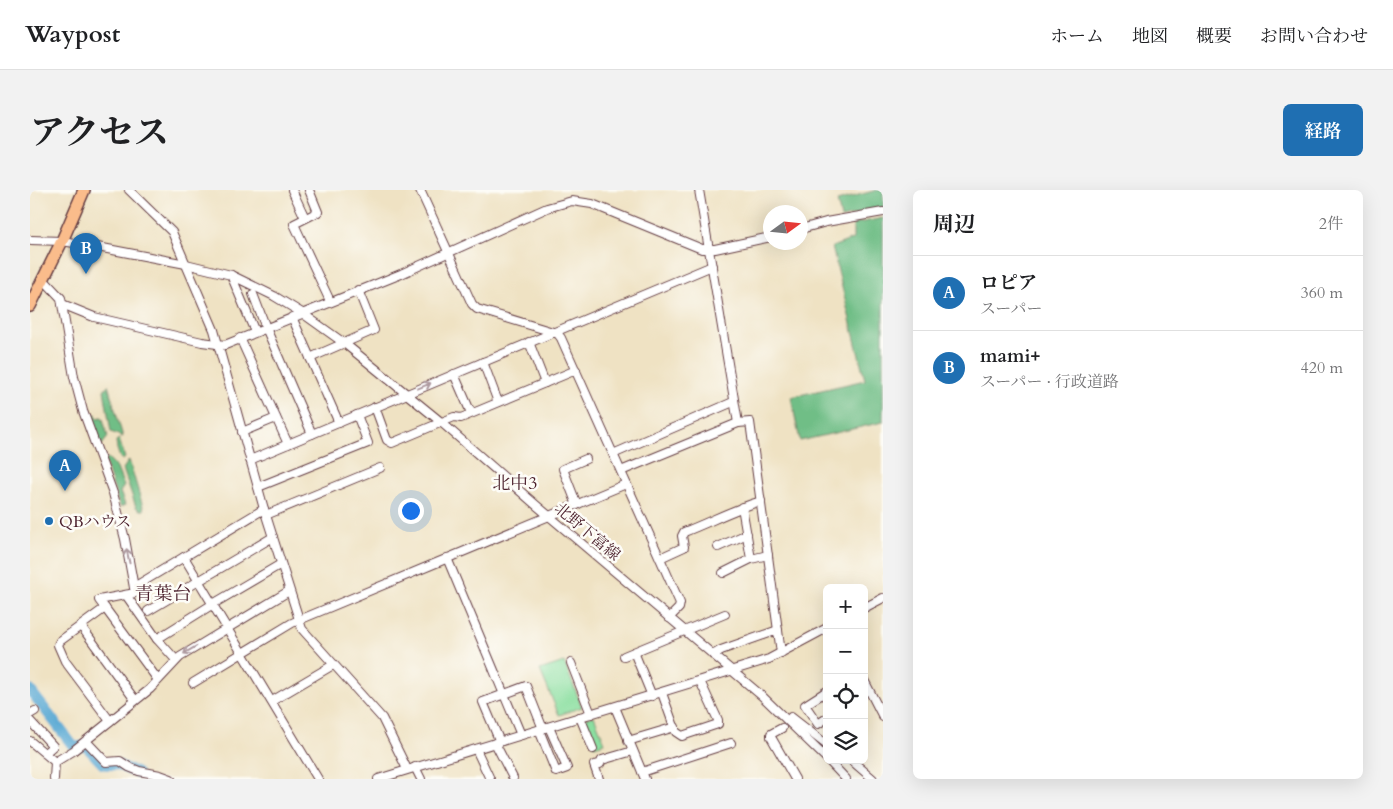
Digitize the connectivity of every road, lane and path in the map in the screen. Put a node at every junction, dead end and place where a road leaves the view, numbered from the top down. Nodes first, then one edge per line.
1 (84, 190) edge
2 (129, 190) edge
3 (292, 190) edge
4 (309, 190) edge
5 (420, 190) edge
6 (699, 190) edge
7 (883, 212) edge
8 (305, 218) junction
9 (808, 227) edge
10 (763, 239) edge
11 (30, 240) edge
12 (62, 241) junction
13 (710, 250) junction
14 (448, 253) junction
15 (186, 264) junction
16 (712, 266) junction
17 (231, 275) junction
18 (43, 278) junction
19 (358, 290) junction
20 (253, 294) dead end
21 (330, 301) junction
22 (62, 304) junction
23 (30, 306) edge
24 (302, 313) junction
25 (292, 317) junction
26 (266, 328) junction
27 (255, 332) junction
28 (553, 332) junction
29 (240, 338) junction
30 (528, 342) junction
31 (217, 343) junction
32 (344, 343) junction
33 (310, 358) junction
34 (483, 362) junction
35 (576, 370) junction
36 (454, 374) junction
37 (545, 383) junction
38 (406, 394) junction
39 (498, 402) junction
40 (733, 402) junction
41 (376, 407) junction
42 (471, 413) junction
43 (357, 415) junction
44 (276, 418) junction
45 (440, 422) junction
46 (339, 423) junction
47 (738, 423) junction
48 (242, 432) junction
49 (312, 434) junction
50 (288, 444) junction
51 (613, 454) junction
52 (586, 459) dead end
53 (250, 460) junction
54 (380, 468) dead end
55 (621, 471) junction
56 (626, 484) junction
57 (258, 487) junction
58 (761, 501) junction
59 (578, 505) junction
60 (742, 507) junction
61 (265, 512) junction
62 (549, 516) junction
63 (747, 534) junction
64 (273, 537) junction
65 (718, 547) dead end
66 (768, 555) junction
67 (184, 557) junction
68 (447, 558) junction
69 (660, 558) junction
70 (751, 559) junction
71 (282, 564) junction
72 (723, 573) dead end
73 (199, 581) junction
74 (134, 586) junction
75 (289, 591) junction
76 (126, 595) junction
77 (883, 598) edge
78 (213, 604) junction
79 (868, 606) edge
80 (105, 608) junction
81 (148, 611) dead end
82 (725, 614) dead end
83 (669, 618) junction
84 (299, 620) junction
85 (81, 626) junction
86 (228, 628) junction
87 (825, 629) edge
88 (684, 630) junction
89 (778, 630) junction
90 (156, 638) junction
91 (634, 652) junction
92 (781, 652) junction
93 (243, 653) junction
94 (713, 655) junction
95 (624, 656) dead end
96 (176, 660) junction
97 (571, 663) dead end
98 (333, 665) junction
99 (732, 671) junction
100 (158, 680) junction
101 (700, 681) junction
102 (193, 683) dead end
103 (662, 693) junction
104 (505, 694) junction
105 (823, 694) edge
106 (868, 694) edge
107 (652, 696) junction
108 (762, 696) junction
109 (135, 700) junction
110 (272, 702) junction
111 (614, 707) junction
112 (591, 714) junction
113 (883, 716) edge
114 (580, 717) junction
115 (826, 719) edge
116 (30, 721) edge
117 (110, 721) junction
118 (675, 727) junction
119 (782, 728) dead end
120 (544, 729) junction
121 (521, 735) junction
122 (30, 741) edge
123 (628, 741) junction
124 (85, 742) junction
125 (498, 742) junction
126 (823, 742) edge
127 (731, 743) dead end
128 (476, 749) junction
129 (592, 749) dead end
130 (633, 751) junction
131 (45, 754) junction
132 (823, 756) edge
133 (55, 762) junction
134 (831, 764) edge
135 (856, 764) edge
136 (411, 768) junction
137 (643, 776) edge
138 (513, 778) dead end
139 (54, 779) edge
140 (171, 779) edge
141 (318, 779) edge
142 (378, 779) edge
143 (421, 779) edge
144 (490, 779) edge
145 (599, 779) edge
146 (794, 779) edge
147 (846, 779) edge
148 (873, 779) edge

1 - 12 highway
2 - 15 street
3 - 8 street
4 - 8 street
5 - 14 street
6 - 13 street
7 - 9 street
8 - 21 street
10 - 13 street
11 - 12 street, 北野下富線
12 - 15 street, 北野下富線
12 - 18 highway
13 - 14 street
13 - 16 street
14 - 19 street
14 - 28 street
15 - 17 street, 北野下富線
15 - 31 street
16 - 28 street
16 - 40 street
17 - 24 street, 北野下富線
17 - 27 street
18 - 22 street
18 - 23 highway
19 - 21 street
19 - 32 street
20 - 26 street
21 - 24 street
22 - 31 street
74 -> 22 street
24 - 25 street
24 - 32 street, 北野下富線
25 - 26 street
25 - 33 street
26 - 27 street
26 - 49 street
27 - 29 street
28 - 30 street
28 - 35 street
29 - 31 street
29 - 44 street
30 - 34 street
30 - 37 street
31 - 48 street
32 - 33 street
32 - 38 street, 北野下富線
33 - 46 street
34 - 36 street
34 - 39 street
35 - 37 street
35 - 51 street
38 -> 36 street
36 - 42 street
37 - 39 street
38 - 41 street
38 - 45 street, 北野下富線
39 - 42 street
40 - 47 street
40 - 51 street
41 - 43 street
41 - 45 street
42 - 45 street
43 - 46 street
43 - 57 street
44 - 48 street
44 - 50 street
45 - 62 street, 北野下富線
46 - 49 street
47 - 55 street
47 - 58 street
48 - 53 street
49 - 50 street
50 - 53 street
51 - 55 street
52 - 59 street
53 - 57 street
54 - 61 street
55 - 56 street
56 - 59 street
56 - 69 street
57 - 61 street
58 - 60 street
58 - 66 street
59 - 62 street
60 - 63 street
60 - 69 street
61 - 64 street
61 - 67 street
62 - 68 street
62 - 83 street, 北野下富線
63 - 65 street
63 - 70 street
64 - 71 street
64 - 73 street
66 - 70 street
66 - 89 street
67 - 73 street
67 - 74 street
68 - 84 street
68 - 104 street
69 - 83 street
70 - 72 street
71 - 75 street
71 - 78 street
73 - 78 street
73 - 81 street
74 - 76 street
75 - 84 street
75 - 86 street
76 - 80 street
76 - 90 street
77 - 79 street
78 - 86 street
78 - 90 street
80 - 85 street
80 - 100 street
82 - 88 street
83 - 88 street, 北野下富線
84 - 93 street
84 - 98 street
85 - 109 street
85 - 117 street
86 - 93 street
86 -> 96 street
87 - 92 street
88 - 91 street
88 - 94 street, 北野下富線
89 - 92 street
89 - 94 street
90 - 96 street
91 - 95 street
91 - 107 street
92 - 99 street
93 - 102 street
93 - 110 street
94 - 99 street, 北野下富線
96 - 100 street
97 - 112 street
98 - 110 street
98 - 136 street
99 - 101 street
99 - 108 street, 北野下富線
100 - 109 street
101 - 103 street
101 - 118 street
103 - 107 street
103 - 118 street
104 - 120 street
104 - 121 street
104 - 125 street
105 - 115 street
106 - 113 street
107 - 111 street
108 - 126 street
108 - 132 street
109 - 117 street
110 - 141 street
111 - 112 street
111 - 123 street
112 - 114 street
114 - 120 street
114 - 129 street
116 - 131 street
117 - 124 street
118 - 123 street
119 - 146 street
120 - 120 street
120 - 121 street
121 - 125 street
122 - 131 street
123 - 130 street
124 - 133 street
124 - 140 street
125 - 128 street
125 - 138 street
127 - 137 street
128 - 136 street
128 - 144 street
130 - 137 street
130 - 145 street
131 - 133 street
133 - 139 street
134 - 147 street
135 - 148 street
136 - 142 street
136 - 143 street

